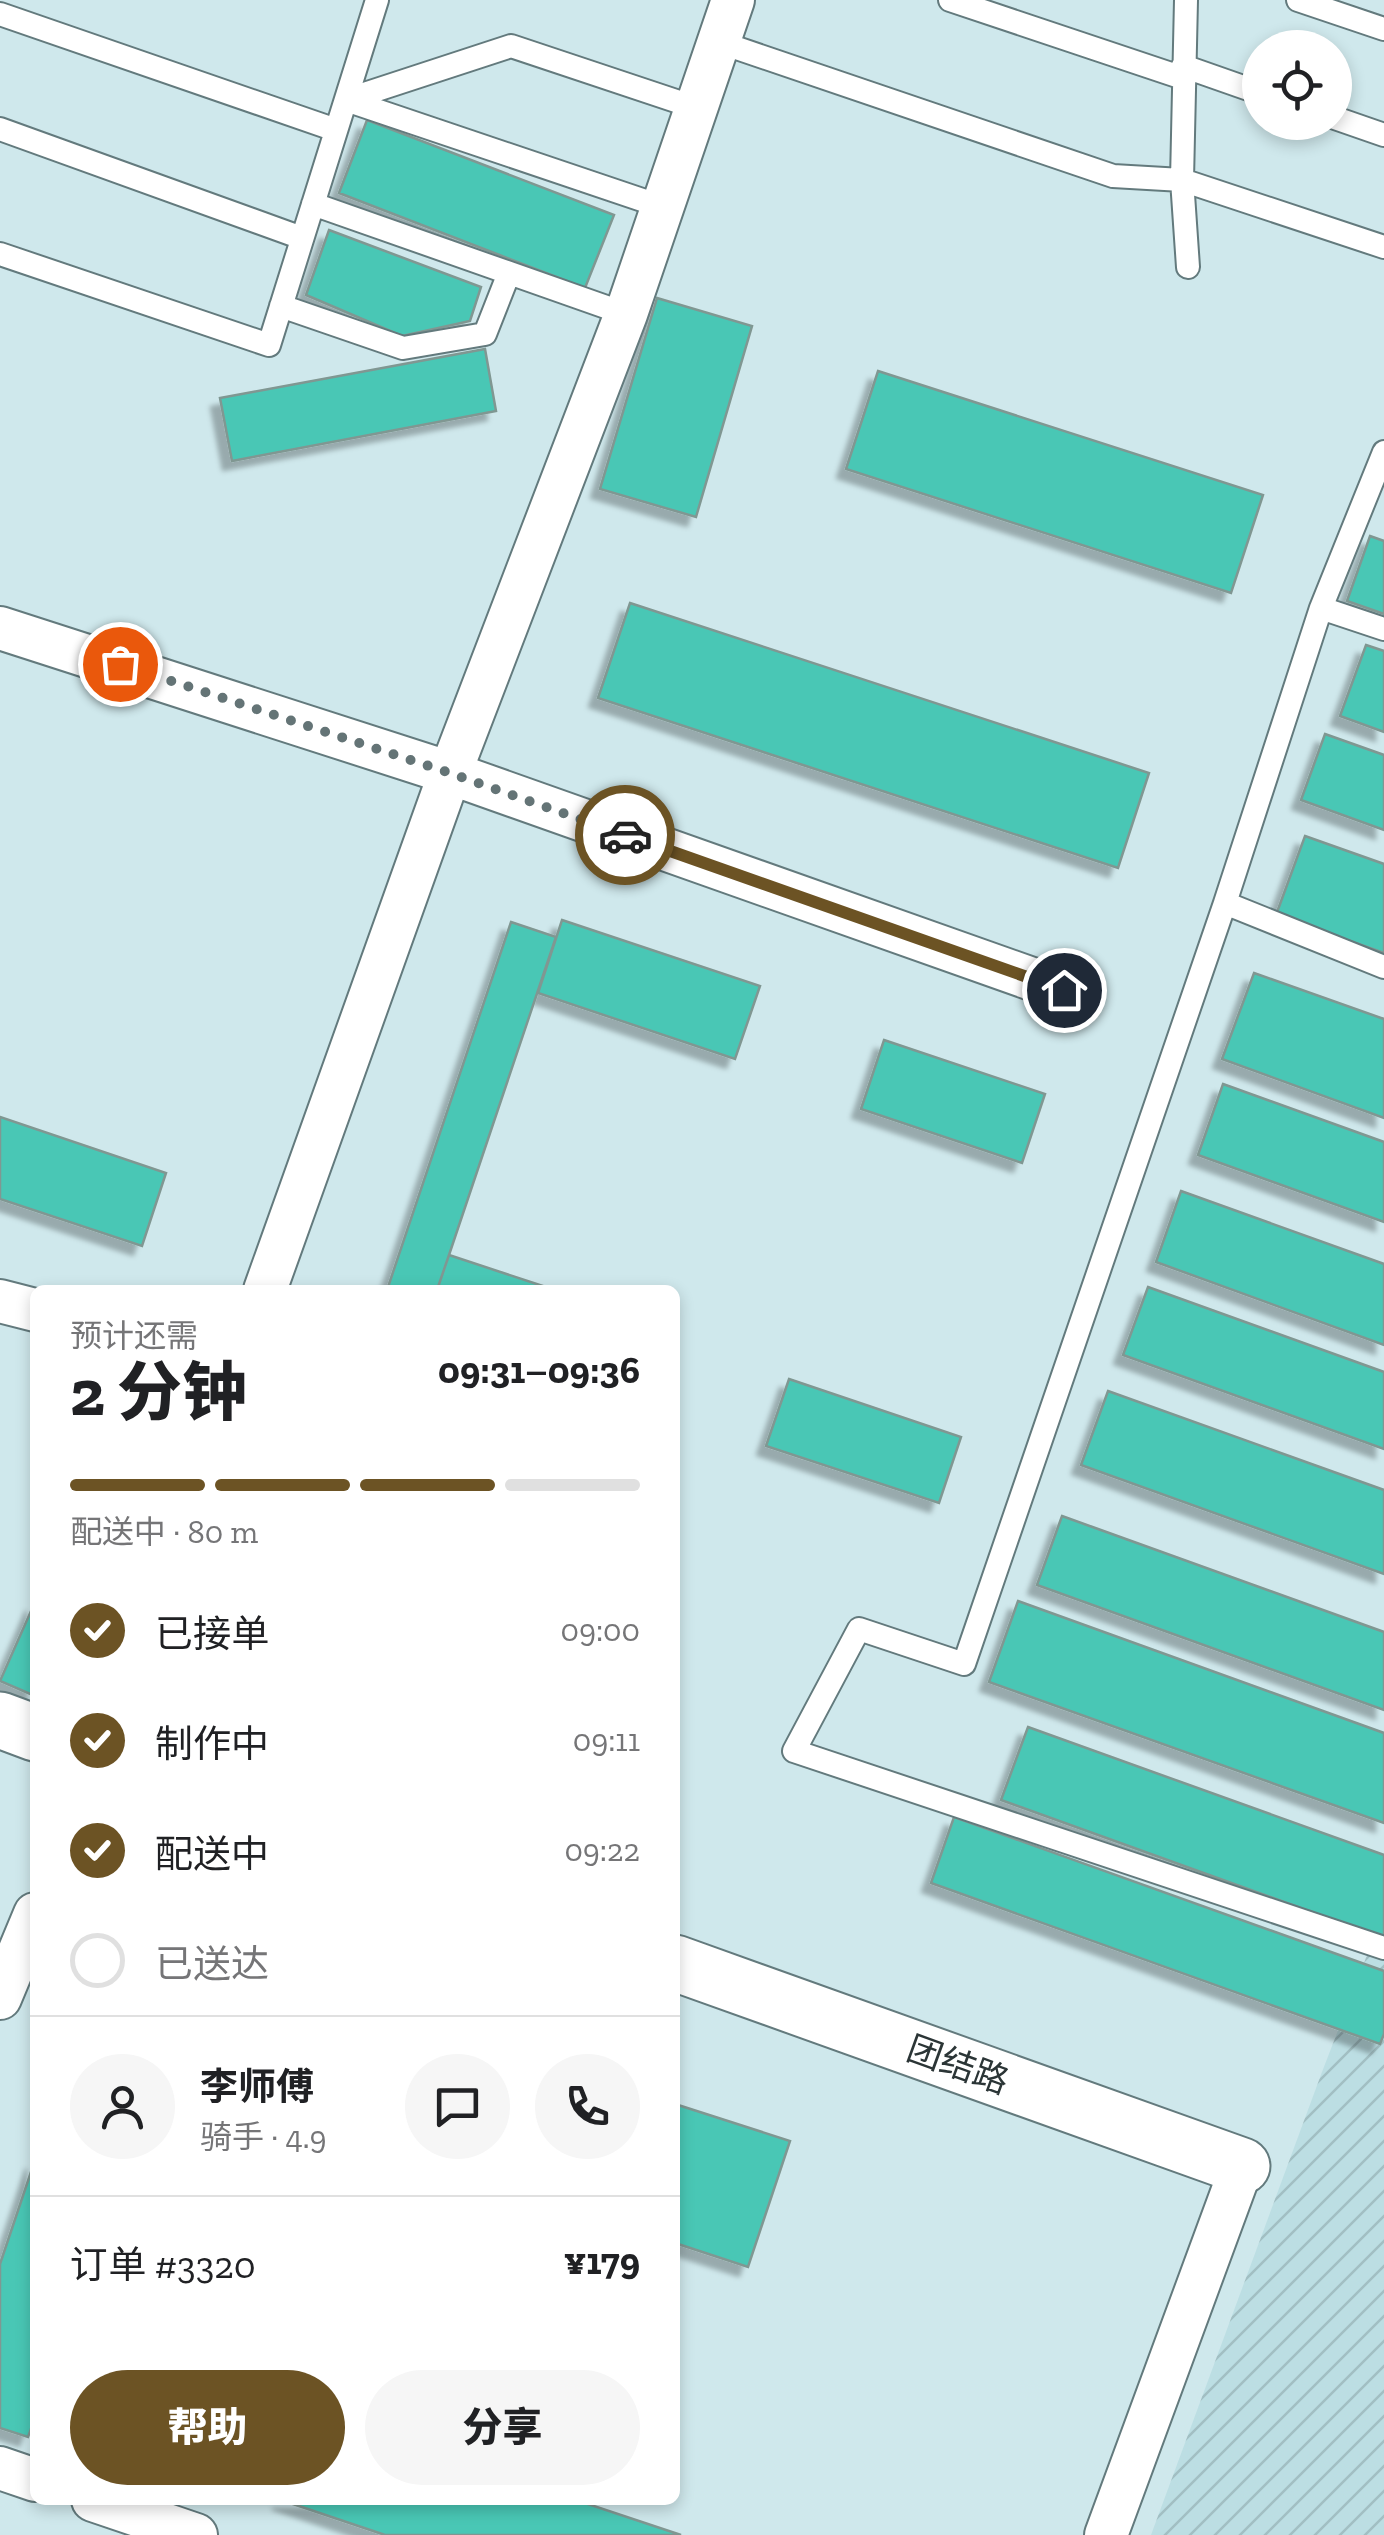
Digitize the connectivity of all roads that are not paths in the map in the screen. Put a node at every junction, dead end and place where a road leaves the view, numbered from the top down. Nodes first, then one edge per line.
1 (377, 0) edge
2 (950, 0) edge
3 (1186, 0) edge
4 (1298, 0) edge
5 (723, 12) edge
6 (0, 14) edge
7 (1384, 29) edge
8 (1183, 72) junction
9 (1242, 87) edge
10 (346, 100) junction
11 (696, 108) junction
12 (1352, 124) edge
13 (0, 129) edge
14 (336, 130) junction
15 (1384, 135) edge
16 (1182, 180) junction
17 (314, 204) junction
18 (662, 207) junction
19 (302, 238) junction
20 (1384, 247) edge
21 (0, 254) edge
22 (1188, 268) dead end
23 (509, 273) junction
24 (282, 306) junction
25 (626, 314) junction
26 (1384, 452) edge
27 (1377, 490) edge
28 (1321, 608) junction
29 (0, 628) edge
30 (1384, 629) edge
31 (450, 773) junction
32 (1225, 903) junction
33 (1384, 967) edge
34 (1064, 990) dead end
35 (267, 1285) edge
36 (0, 1301) edge
37 (30, 1309) edge
38 (0, 1720) edge
39 (30, 1732) edge
40 (30, 1926) edge
41 (1384, 1948) edge
42 (680, 1966) edge
43 (0, 1998) edge
44 (1242, 2166) joint
45 (0, 2468) edge
46 (30, 2478) edge
47 (109, 2505) edge
48 (196, 2535) edge
49 (1106, 2535) edge

1 - 10 lane
2 - 8 lane
3 - 8 lane
4 - 7 lane
5 - 11 street
5 - 16 lane
6 - 14 lane
8 - 9 lane
8 - 16 lane
10 - 11 lane
10 - 14 lane
10 - 18 lane
11 - 18 street
12 - 15 lane
13 - 19 lane
14 - 17 lane
16 - 20 lane
16 - 22 lane
17 - 19 lane
17 - 23 lane
18 - 25 street
19 - 24 lane
21 - 24 lane
23 - 24 lane
23 - 25 lane
25 - 31 street
26 - 27 lane
27 - 28 lane
28 - 30 lane
28 - 32 lane
29 - 31 street
31 - 34 street
31 - 35 street
32 - 33 lane
32 - 41 lane
36 - 37 street
38 - 39 street
40 - 43 street
42 - 44 street, 团结路
44 - 49 street
45 - 46 street
47 - 48 street

